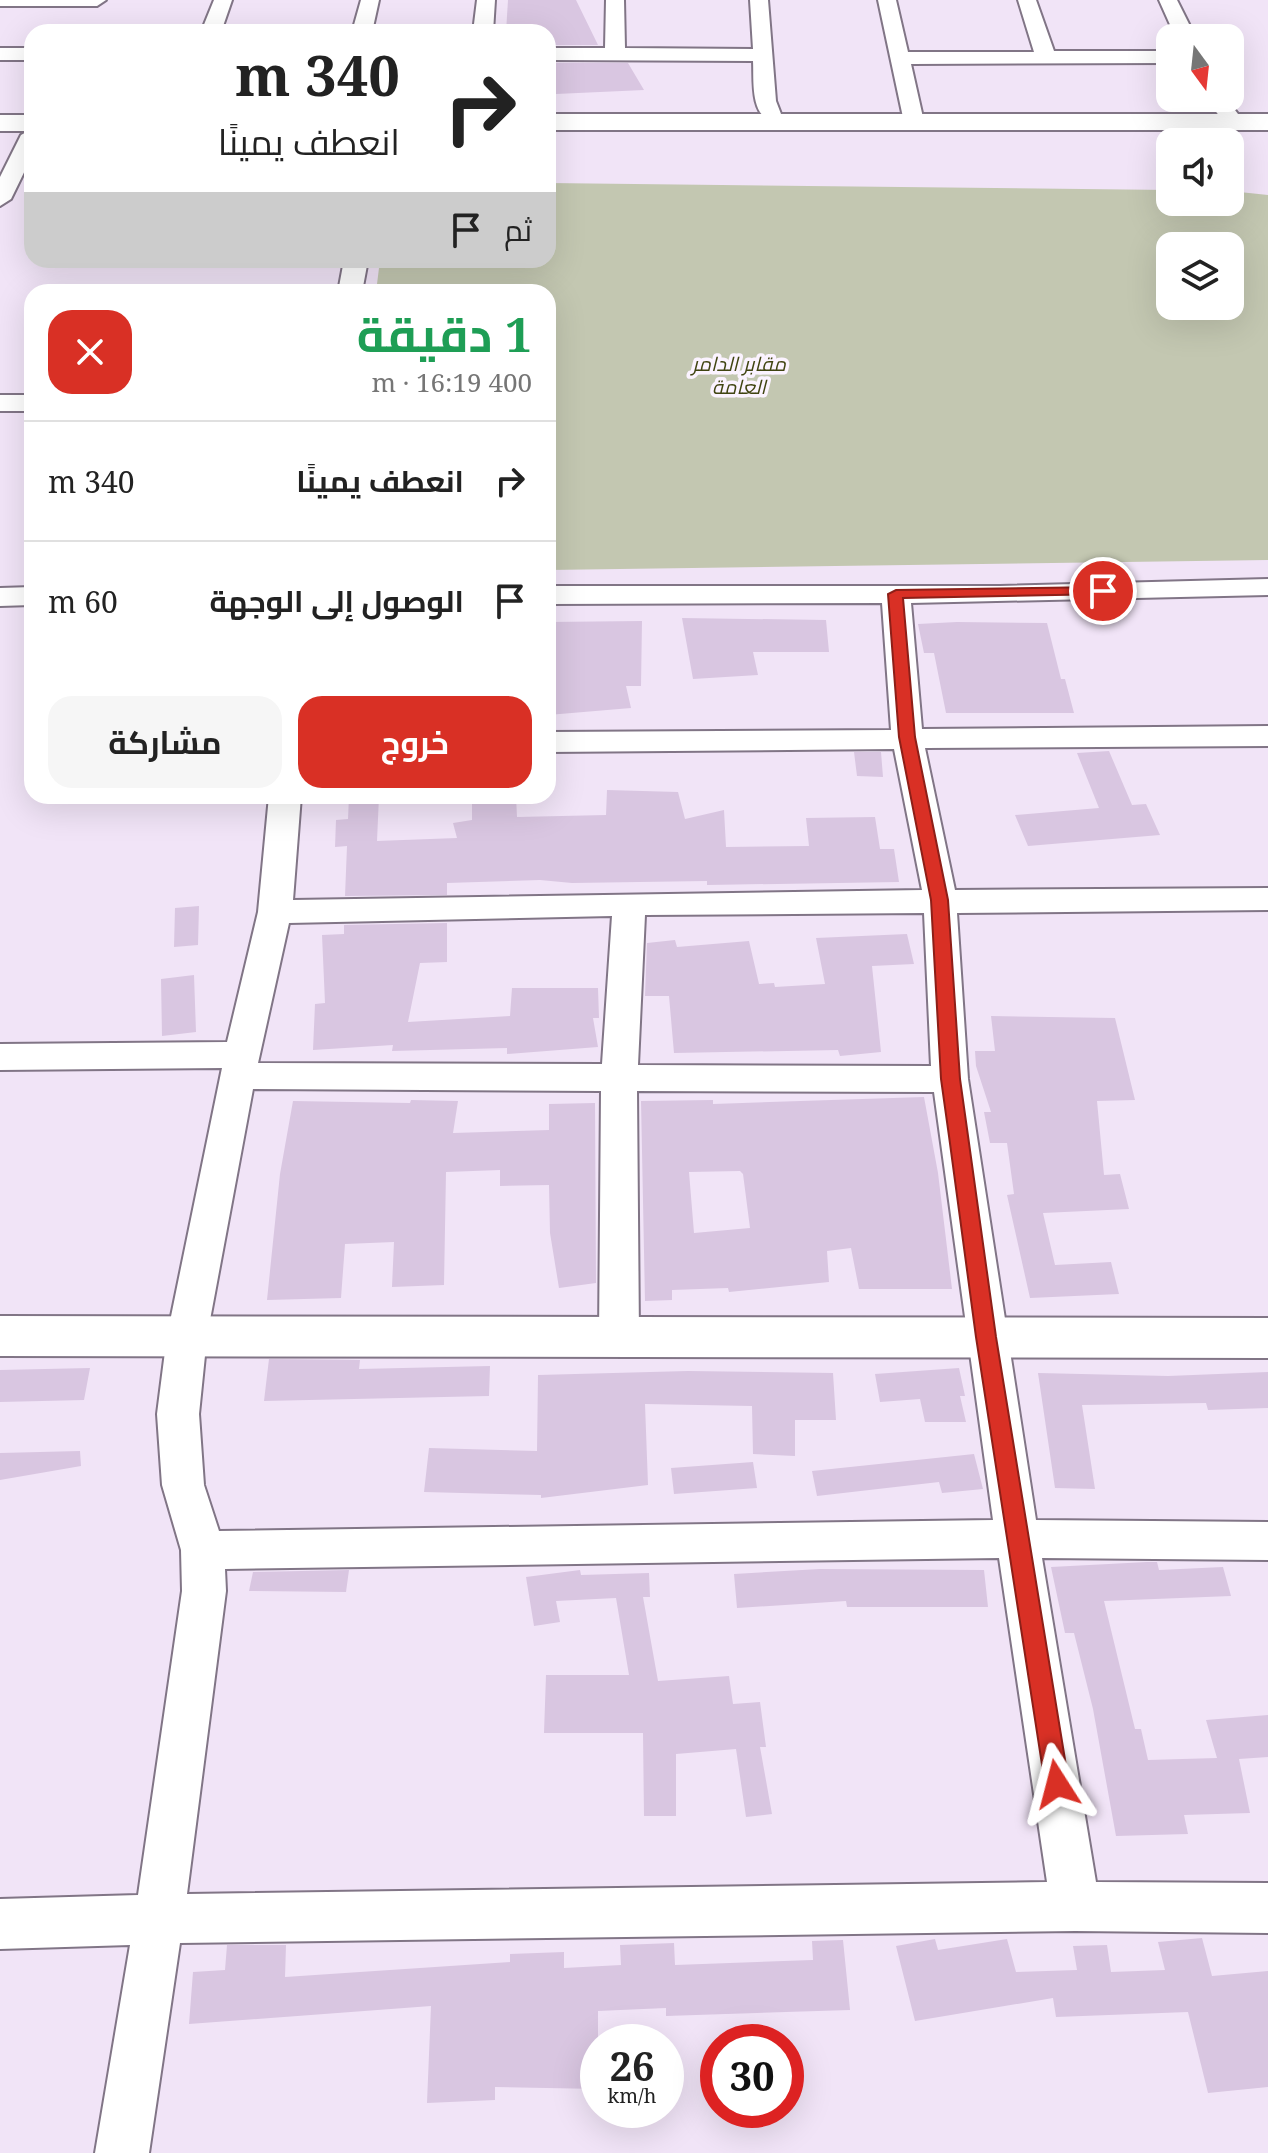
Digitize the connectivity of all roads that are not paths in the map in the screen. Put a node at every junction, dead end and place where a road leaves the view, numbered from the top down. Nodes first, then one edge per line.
1 (0, 0) edge
2 (97, 0) edge
3 (223, 0) edge
4 (370, 0) edge
5 (486, 0) edge
6 (615, 0) edge
7 (759, 0) edge
8 (887, 0) edge
9 (1027, 0) edge
10 (1168, 0) edge
11 (87, 21) dead end
12 (214, 24) edge
13 (364, 24) edge
14 (484, 24) edge
15 (1179, 24) edge
16 (615, 53) junction
17 (0, 54) edge
18 (24, 54) edge
19 (556, 54) edge
20 (765, 55) junction
21 (1156, 57) edge
22 (899, 58) junction
23 (1046, 58) junction
24 (1156, 109) edge
25 (1244, 110) edge
26 (0, 114) edge
27 (24, 114) edge
28 (556, 114) edge
29 (771, 114) junction
30 (1268, 114) edge
31 (914, 118) junction
32 (556, 122) edge
33 (1268, 122) edge
34 (0, 123) edge
35 (24, 123) edge
36 (24, 151) edge
37 (0, 199) edge
38 (0, 403) edge
39 (24, 403) edge
40 (1268, 587) edge
41 (896, 594) junction
42 (556, 595) edge
43 (24, 596) edge
44 (0, 597) edge
45 (1268, 736) edge
46 (907, 737) junction
47 (556, 742) edge
48 (284, 804) edge
49 (1268, 899) edge
50 (940, 900) junction
51 (629, 904) junction
52 (275, 912) junction
53 (0, 1057) edge
54 (240, 1066) junction
55 (619, 1076) junction
56 (950, 1079) junction
57 (0, 1336) edge
58 (187, 1336) junction
59 (986, 1337) junction
60 (619, 1338) junction
61 (1268, 1338) edge
62 (1020, 1539) junction
63 (1268, 1541) edge
64 (203, 1550) junction
65 (1075, 1906) junction
66 (1268, 1908) edge
67 (159, 1919) junction
68 (0, 1924) edge
69 (122, 2153) edge

1 - 2 street
2 - 11 street
3 - 12 street
4 - 13 street
5 - 14 street
6 - 16 street
7 - 20 street
8 - 22 street
9 - 23 street
10 - 15 street
16 - 19 street
16 - 20 street
17 - 18 street
20 - 29 street
21 - 23 street
22 - 23 street
22 - 31 street
24 - 31 main road
25 - 30 main road
26 - 27 main road
28 - 29 main road
29 - 31 main road
31 - 32 main road
31 - 33 main road
34 - 35 main road
36 - 37 street
38 - 39 street
40 - 41 street
41 - 42 street
41 - 46 street
43 - 44 street
45 - 46 street
46 - 47 street
46 - 50 street
48 - 52 street
49 - 50 street
50 - 51 street
50 - 56 street
51 - 52 street
51 - 55 street
52 - 54 street
53 - 54 street
54 - 55 street
54 - 58 street
55 - 56 street
55 - 60 street
56 - 59 street
57 - 58 main road
58 - 60 main road
58 - 64 street
59 - 60 main road
59 - 61 main road
59 - 62 street
62 - 63 street
62 - 64 street
62 - 65 street
64 - 67 street
65 - 66 street
65 - 67 street
67 - 68 street
67 - 69 street

